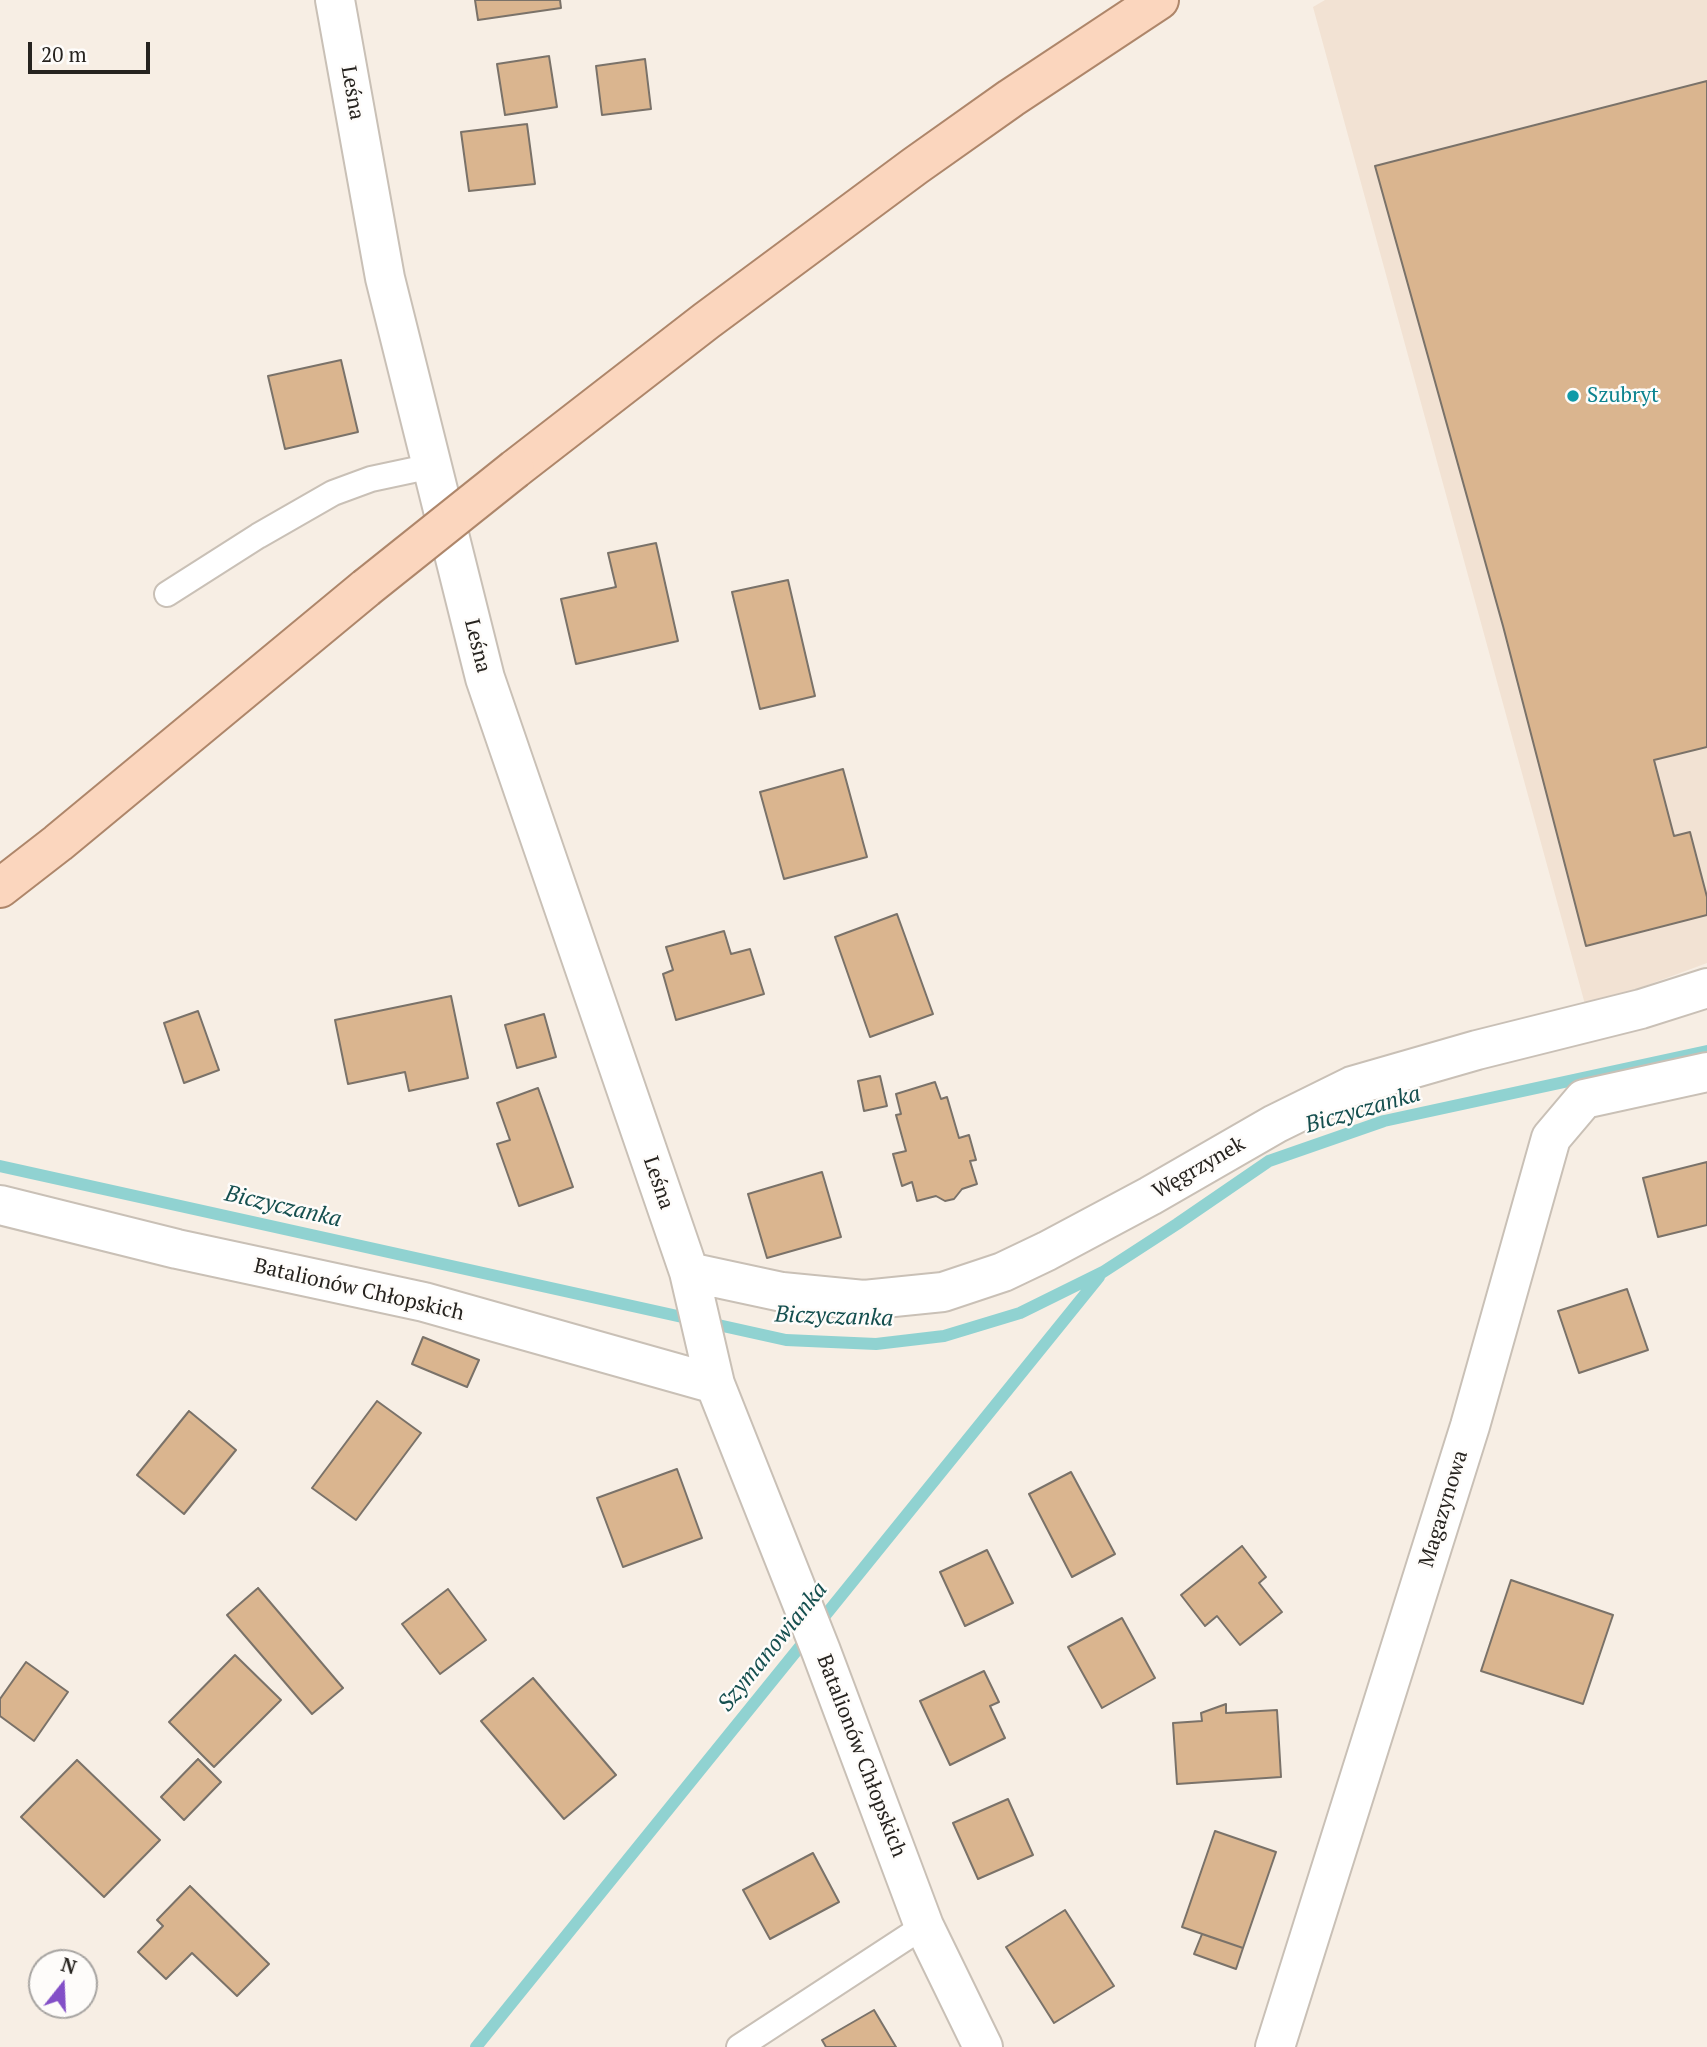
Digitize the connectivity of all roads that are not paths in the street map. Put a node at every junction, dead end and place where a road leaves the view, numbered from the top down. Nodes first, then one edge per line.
1 (335, 0) edge
2 (1160, 0) edge
3 (432, 466) junction
4 (167, 594) dead end
5 (0, 888) edge
6 (1707, 988) edge
7 (1707, 1072) edge
8 (0, 1205) edge
9 (688, 1272) junction
10 (711, 1372) junction
11 (924, 1926) junction
12 (739, 2047) edge
13 (983, 2047) edge
14 (1276, 2047) edge

1 - 3 street, Leśna
2 - 5 main road, bridge
3 - 4 lane
3 - 9 street, Leśna
6 - 9 street, Węgrzynek
7 - 14 street, Magazynowa
8 - 10 street, Batalionów Chłopskich
9 - 10 street, Batalionów Chłopskich
10 - 11 street, Batalionów Chłopskich
11 - 12 lane
11 - 13 street, Batalionów Chłopskich

